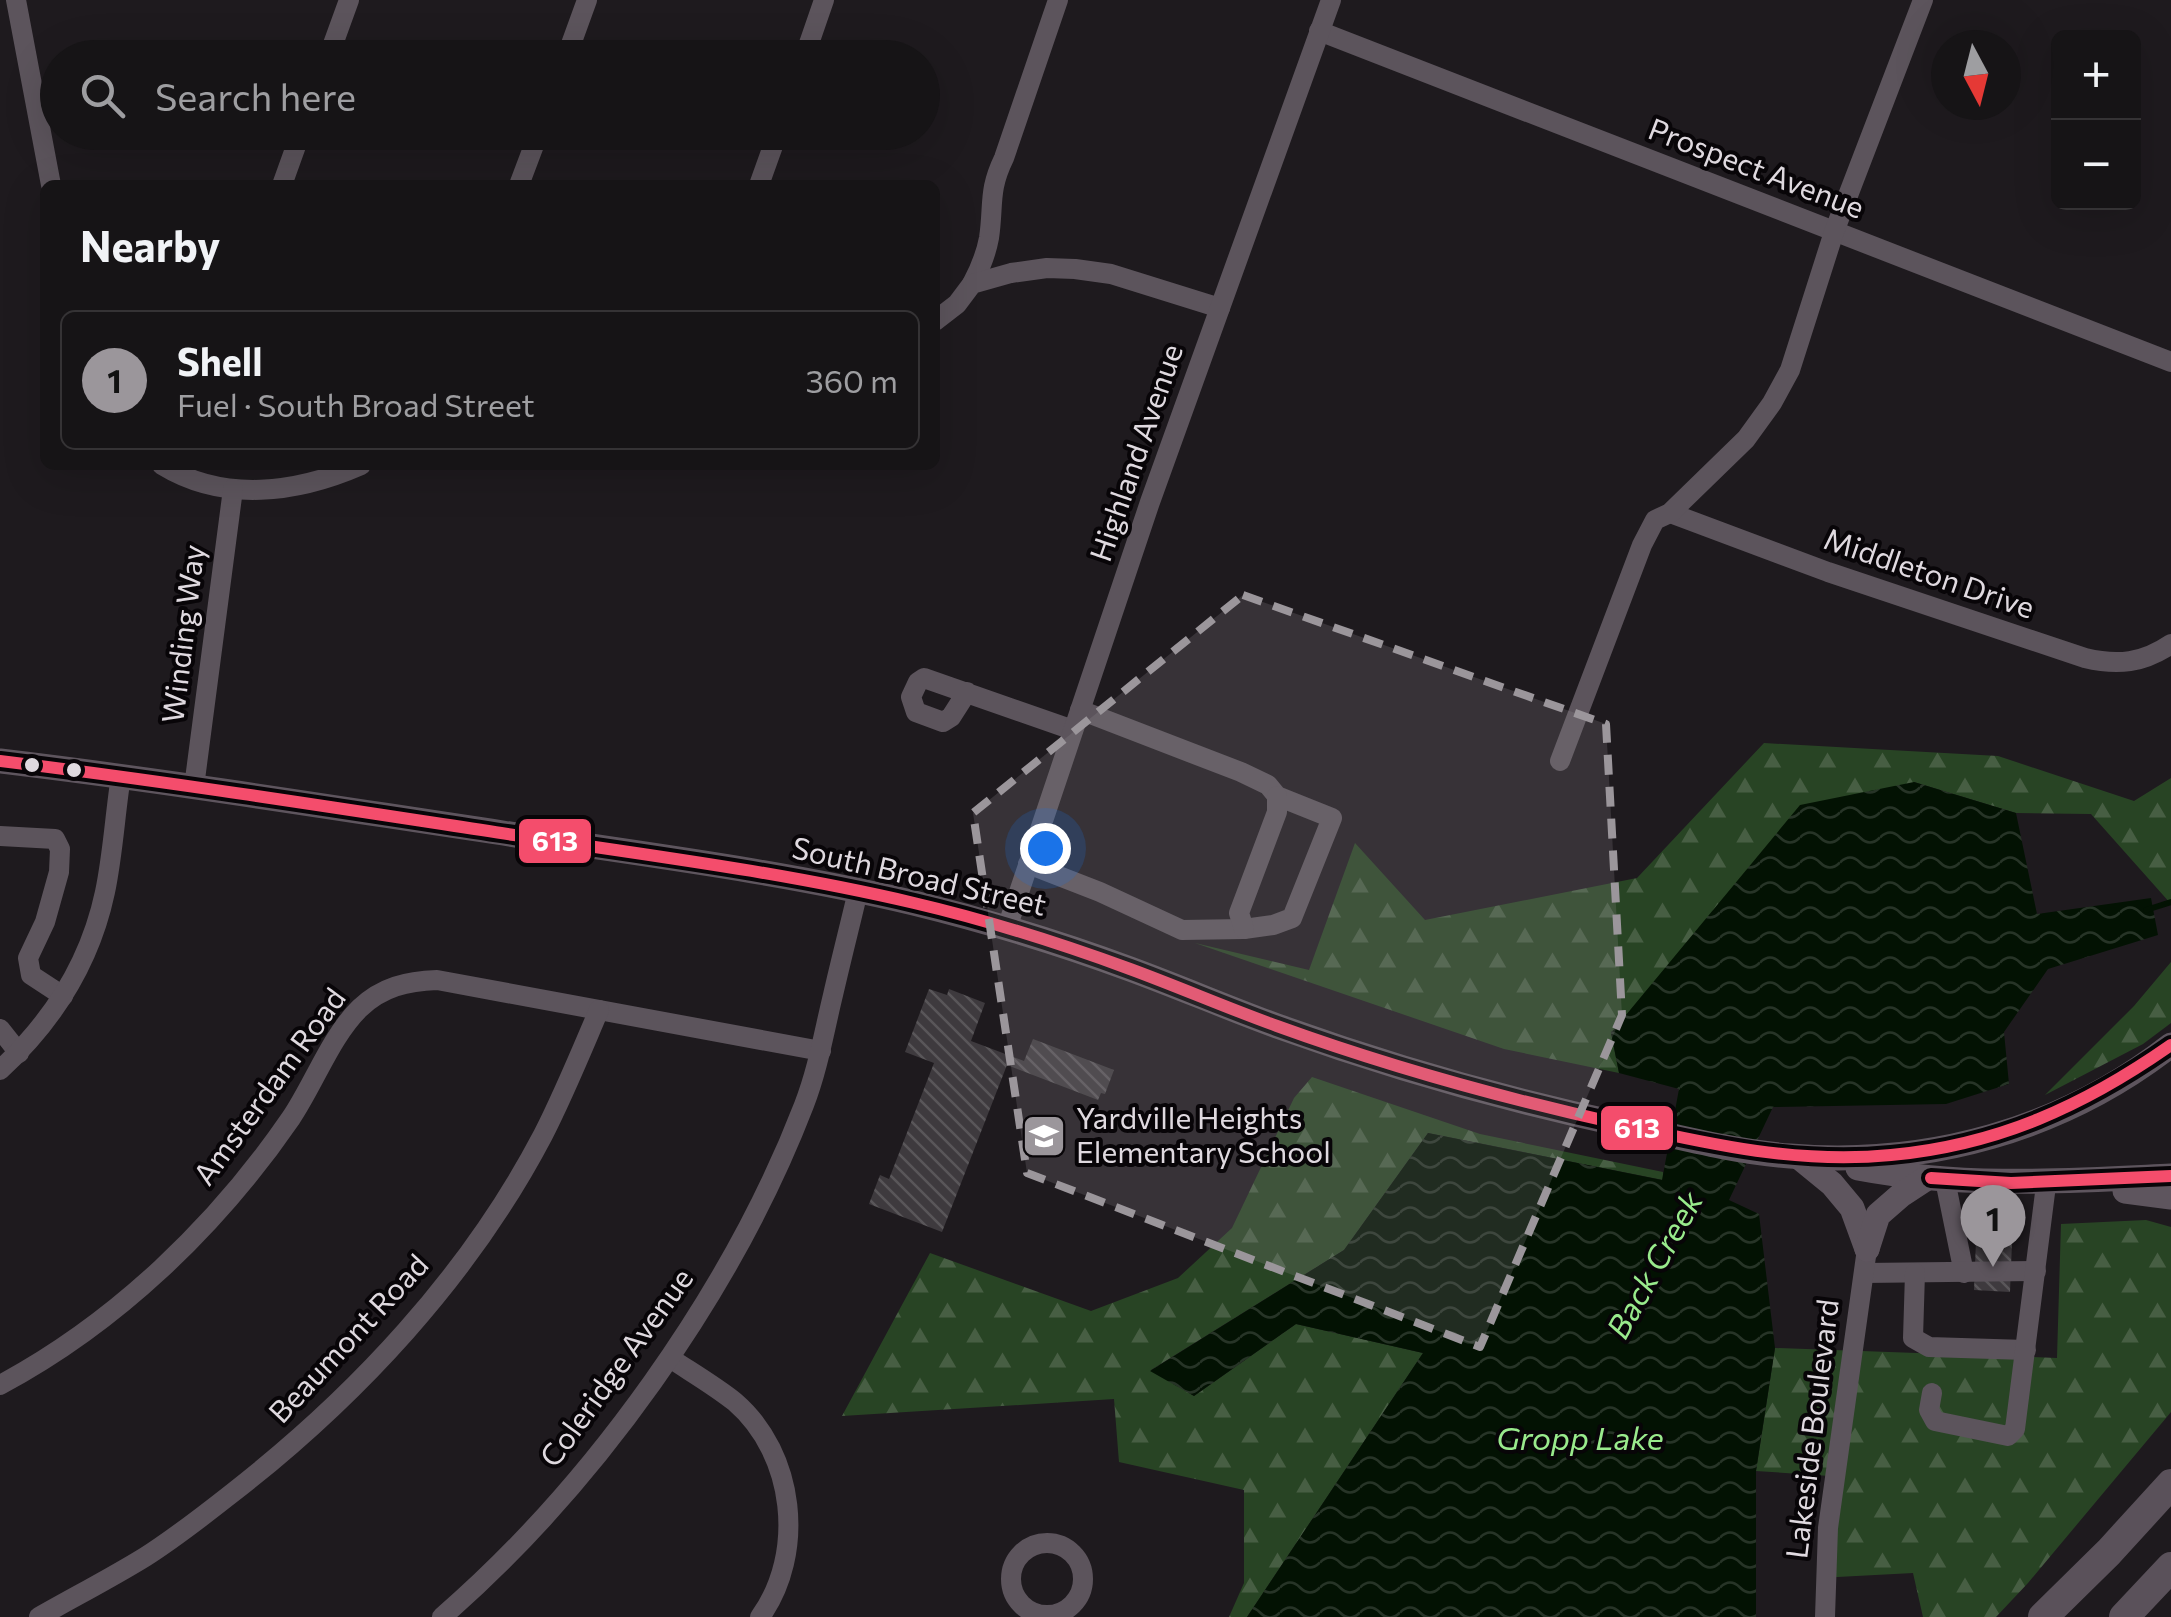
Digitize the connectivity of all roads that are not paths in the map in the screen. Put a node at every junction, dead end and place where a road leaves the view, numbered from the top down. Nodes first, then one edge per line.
1 (16, 0) edge
2 (350, 0) edge
3 (586, 0) edge
4 (824, 0) edge
5 (1058, 0) edge
6 (1331, 0) edge
7 (1923, 0) edge
8 (1319, 31) junction
9 (335, 40) edge
10 (572, 40) edge
11 (810, 40) edge
12 (40, 131) edge
13 (44, 150) edge
14 (295, 150) edge
15 (532, 150) edge
16 (772, 150) edge
17 (49, 180) edge
18 (284, 180) edge
19 (522, 180) edge
20 (761, 180) edge
21 (1834, 232) junction
22 (972, 284) junction
23 (1220, 308) junction
24 (940, 318) edge
25 (2171, 362) edge
26 (170, 470) edge
27 (349, 470) edge
28 (232, 489) junction
29 (1670, 513) junction
30 (2171, 644) edge
31 (967, 692) dead end
32 (1077, 720) junction
33 (0, 761) edge
34 (1560, 761) dead end
35 (121, 776) junction
36 (194, 787) junction
37 (1277, 796) junction
38 (0, 836) edge
39 (1028, 864) junction
40 (858, 891) junction
41 (1007, 928) junction
42 (1244, 929) junction
43 (63, 996) junction
44 (598, 1010) junction
45 (0, 1030) edge
46 (2171, 1046) edge
47 (821, 1051) junction
48 (18, 1052) junction
49 (0, 1070) edge
50 (1791, 1156) junction
51 (2171, 1176) edge
52 (1936, 1179) junction
53 (2010, 1183) junction
54 (2046, 1185) junction
55 (2171, 1196) edge
56 (1866, 1261) junction
57 (2036, 1270) junction
58 (1964, 1272) junction
59 (1915, 1273) junction
60 (2026, 1350) junction
61 (670, 1358) junction
62 (0, 1385) edge
63 (1932, 1393) dead end
64 (2171, 1465) edge
65 (2171, 1484) edge
66 (2109, 1552) junction
67 (2171, 1567) edge
68 (1820, 1613) edge
69 (39, 1617) edge
70 (442, 1617) edge
71 (760, 1617) edge
72 (2043, 1617) edge
73 (2124, 1617) edge

1 - 12 street
2 - 9 street
3 - 10 street
4 - 11 street
5 - 22 street
6 - 8 street, Highland Avenue
7 - 21 street
8 - 21 street, Prospect Avenue
8 - 23 street, Highland Avenue
13 - 17 street
14 - 18 street
15 - 19 street
16 - 20 street
21 - 25 street, Prospect Avenue
21 - 29 street
22 - 23 street
22 - 24 street
23 - 32 street, Highland Avenue
26 - 28 street
27 - 28 street
28 - 36 street, Winding Way
29 - 30 street, Middleton Drive
29 - 34 street
31 - 32 street
32 - 37 street
32 - 39 street, Highland Avenue
33 - 35 main road, South Broad Street
35 - 36 main road, South Broad Street
35 - 43 street
36 - 40 main road, South Broad Street
37 - 42 street
37 - 42 street
38 - 43 street
39 - 41 street, Highland Avenue
39 - 42 street
40 - 41 main road, South Broad Street
40 - 47 street, Coleridge Avenue
41 - 50 main road, South Broad Street
43 - 48 street
44 - 47 street, Amsterdam Road
44 - 62 street, Amsterdam Road
44 - 69 street, Beaumont Road
45 - 48 street
46 - 50 main road, South Broad Street
47 - 61 street, Coleridge Avenue
48 - 49 street
50 - 52 main road, South Broad Street
50 - 56 main road
51 - 53 main road, South Broad Street
52 - 53 main road, South Broad Street
52 - 56 main road
52 - 58 street
53 - 54 main road
54 - 55 main road
54 - 57 street
56 - 59 street
56 - 68 street, Lakeside Boulevard
57 - 58 street
57 - 60 street
58 - 59 street
59 - 60 street
60 - 63 street
61 - 70 street, Coleridge Avenue
61 - 71 street
64 - 66 highway
65 - 66 highway
66 - 72 highway
67 - 73 highway

